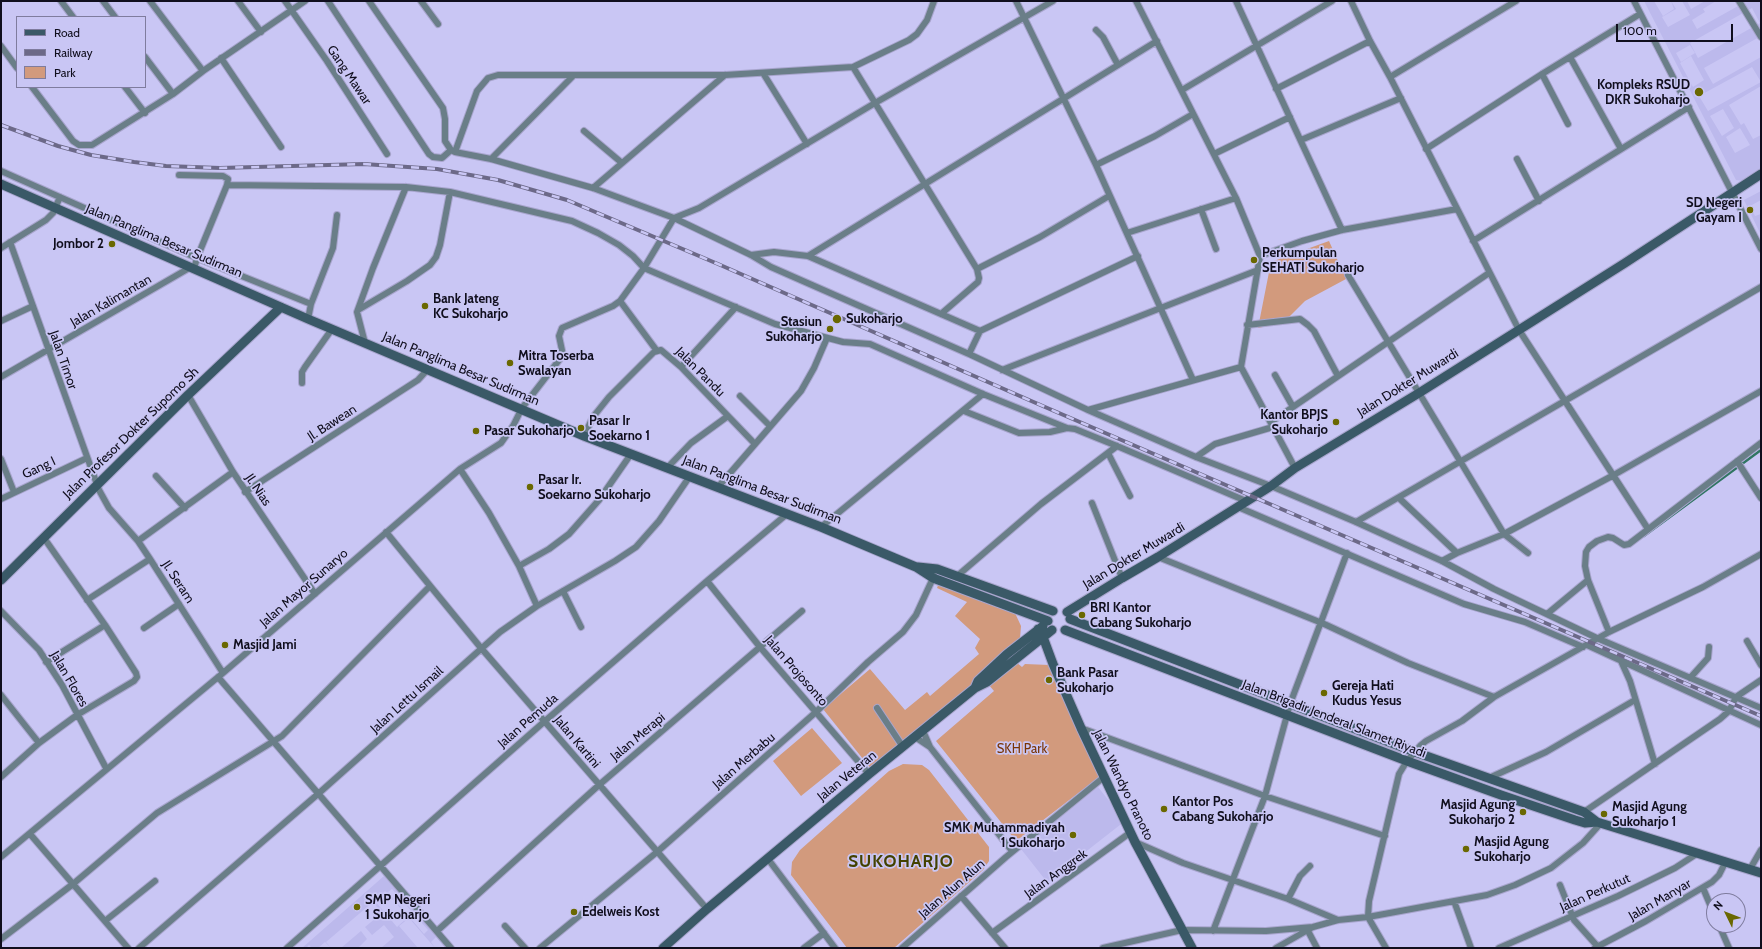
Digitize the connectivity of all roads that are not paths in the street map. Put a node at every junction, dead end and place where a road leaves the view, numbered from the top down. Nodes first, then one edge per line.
1 (61, 1) edge
2 (103, 1) edge
3 (150, 1) edge
4 (238, 1) edge
5 (285, 1) edge
6 (305, 1) edge
7 (328, 1) edge
8 (369, 1) edge
9 (421, 1) edge
10 (934, 1) edge
11 (1016, 1) edge
12 (1054, 1) edge
13 (1136, 1) edge
14 (1236, 1) edge
15 (1332, 1) edge
16 (1351, 1) edge
17 (1516, 1) edge
18 (1634, 1) edge
19 (1739, 1) edge
20 (292, 10) junction
21 (1640, 14) junction
22 (72, 16) edge
23 (114, 16) edge
24 (1025, 18) junction
25 (438, 24) dead end
26 (1096, 30) dead end
27 (260, 32) junction
28 (1761, 37) edge
29 (1157, 41) junction
30 (1370, 41) junction
31 (1, 46) edge
32 (1256, 46) junction
33 (1570, 57) junction
34 (146, 58) edge
35 (221, 58) junction
36 (1118, 65) junction
37 (16, 67) edge
38 (853, 67) junction
39 (202, 71) junction
40 (763, 73) junction
41 (1542, 74) junction
42 (725, 75) junction
43 (573, 76) junction
44 (1390, 77) junction
45 (33, 88) edge
46 (126, 88) edge
47 (1276, 89) junction
48 (1182, 90) junction
49 (173, 94) junction
50 (1401, 98) junction
51 (1063, 99) junction
52 (875, 103) junction
53 (1689, 107) junction
54 (145, 113) junction
55 (1193, 114) junction
56 (1290, 117) junction
57 (1568, 124) dead end
58 (584, 131) dead end
59 (1301, 140) junction
60 (807, 144) junction
61 (282, 147) dead end
62 (1426, 149) junction
63 (1621, 149) junction
64 (453, 151) junction
65 (387, 154) dead end
66 (1214, 154) junction
67 (491, 159) junction
68 (1517, 159) dead end
69 (622, 163) junction
70 (1096, 165) junction
71 (1, 171) edge
72 (1761, 174) edge
73 (179, 175) dead end
74 (1, 184) edge
75 (925, 184) junction
76 (227, 185) junction
77 (406, 187) junction
78 (593, 188) junction
79 (450, 192) junction
80 (1733, 193) junction
81 (1109, 196) junction
82 (60, 198) junction
83 (1236, 198) junction
84 (1539, 200) junction
85 (55, 208) junction
86 (1457, 208) junction
87 (1202, 209) junction
88 (337, 215) dead end
89 (674, 218) junction
90 (1342, 230) junction
91 (1127, 233) junction
92 (1473, 241) junction
93 (10, 242) junction
94 (1, 248) edge
95 (1216, 248) dead end
96 (1761, 249) edge
97 (774, 252) junction
98 (751, 255) junction
99 (808, 256) junction
100 (1138, 256) junction
101 (1260, 256) junction
102 (197, 258) junction
103 (771, 267) junction
104 (193, 268) junction
105 (644, 268) junction
106 (977, 269) junction
107 (1258, 270) junction
108 (1490, 273) junction
109 (1348, 275) dead end
110 (1761, 287) edge
111 (620, 301) junction
112 (311, 304) junction
113 (34, 306) junction
114 (281, 307) junction
115 (736, 307) junction
116 (1161, 308) junction
117 (357, 311) junction
118 (941, 314) junction
119 (308, 318) junction
120 (1, 321) edge
121 (1247, 325) junction
122 (332, 329) junction
123 (1519, 330) junction
124 (980, 331) junction
125 (828, 338) junction
126 (1388, 342) junction
127 (365, 343) junction
128 (48, 350) junction
129 (657, 351) junction
130 (969, 354) junction
131 (680, 367) junction
132 (1240, 367) junction
133 (428, 369) junction
134 (1002, 370) junction
135 (1275, 375) dead end
136 (1338, 376) junction
137 (1, 377) edge
138 (1193, 380) junction
139 (302, 382) dead end
140 (1761, 391) edge
141 (1419, 393) junction
142 (983, 394) junction
143 (188, 395) junction
144 (740, 396) dead end
145 (1565, 401) junction
146 (1293, 407) junction
147 (522, 408) junction
148 (1088, 410) junction
149 (964, 411) junction
150 (728, 416) junction
151 (1272, 424) junction
152 (770, 426) junction
153 (1067, 428) junction
154 (584, 436) junction
155 (1761, 443) edge
156 (754, 444) junction
157 (1117, 446) junction
158 (1108, 453) junction
159 (631, 454) junction
160 (1196, 457) junction
161 (87, 458) junction
162 (1, 459) edge
163 (1460, 462) junction
164 (1738, 464) junction
165 (668, 467) junction
166 (1294, 468) junction
167 (460, 469) junction
168 (233, 472) junction
169 (156, 476) dead end
170 (690, 476) junction
171 (1612, 476) junction
172 (97, 485) junction
173 (1271, 486) junction
174 (718, 487) junction
175 (14, 492) junction
176 (245, 492) junction
177 (1130, 496) dead end
178 (1399, 498) junction
179 (1761, 498) edge
180 (1, 499) edge
181 (1246, 502) junction
182 (1092, 503) dead end
183 (107, 505) joint
184 (1238, 507) junction
185 (185, 508) junction
186 (787, 514) junction
187 (1356, 522) junction
188 (821, 527) junction
189 (1648, 529) junction
190 (386, 532) junction
191 (1504, 534) junction
192 (138, 541) junction
193 (48, 545) junction
194 (1347, 553) junction
195 (1456, 553) junction
196 (1528, 553) dead end
197 (1761, 554) edge
198 (1158, 557) junction
199 (150, 559) junction
200 (1442, 561) junction
201 (519, 566) junction
202 (916, 567) junction
203 (937, 569) junction
204 (956, 576) junction
205 (933, 578) junction
206 (1122, 578) junction
207 (1, 580) edge
208 (1588, 580) junction
209 (707, 581) junction
210 (948, 584) junction
211 (430, 586) junction
212 (563, 591) junction
213 (315, 594) junction
214 (87, 600) junction
215 (180, 604) junction
216 (537, 606) junction
217 (1, 611) edge
218 (802, 611) dead end
219 (1053, 611) junction
220 (1547, 614) junction
221 (1069, 616) junction
222 (1322, 623) junction
223 (1049, 624) junction
224 (105, 625) junction
225 (581, 627) dead end
226 (144, 628) dead end
227 (1065, 630) junction
228 (1609, 632) junction
229 (1040, 633) junction
230 (1599, 639) junction
231 (1747, 641) dead end
232 (1585, 646) junction
233 (760, 647) junction
234 (1709, 647) dead end
235 (481, 648) junction
236 (1621, 661) junction
237 (46, 662) junction
238 (1761, 665) edge
239 (220, 675) junction
240 (1690, 678) junction
241 (1761, 680) edge
242 (1, 695) edge
243 (1494, 697) junction
244 (1736, 697) junction
245 (1635, 700) junction
246 (1290, 704) junction
247 (877, 708) dead end
248 (1761, 708) edge
249 (1729, 711) junction
250 (816, 712) junction
251 (77, 715) junction
252 (1286, 715) junction
253 (545, 721) junction
254 (1338, 723) junction
255 (1761, 725) edge
256 (1081, 728) junction
257 (923, 731) junction
258 (1333, 733) junction
259 (915, 738) junction
260 (273, 741) junction
261 (39, 743) junction
262 (904, 747) junction
263 (930, 747) junction
264 (1415, 752) junction
265 (1407, 761) junction
266 (1655, 764) junction
267 (106, 768) junction
268 (869, 774) junction
269 (1, 777) edge
270 (1104, 777) junction
271 (1489, 778) junction
272 (599, 785) junction
273 (318, 794) junction
274 (1264, 796) junction
275 (1584, 812) junction
276 (1599, 823) junction
277 (1131, 832) junction
278 (30, 834) junction
279 (1384, 836) junction
280 (1135, 842) junction
281 (1761, 850) edge
282 (1012, 851) junction
283 (657, 852) junction
284 (1698, 853) junction
285 (1, 857) edge
286 (768, 859) junction
287 (1726, 861) junction
288 (381, 866) junction
289 (1310, 866) dead end
290 (1750, 869) junction
291 (1761, 873) edge
292 (1233, 880) junction
293 (155, 881) dead end
294 (73, 884) junction
295 (1560, 885) dead end
296 (1703, 888) junction
297 (1706, 895) edge
298 (961, 896) junction
299 (1288, 899) junction
300 (1454, 901) junction
301 (707, 909) junction
302 (1572, 916) junction
303 (1368, 917) junction
304 (1338, 920) junction
305 (106, 921) junction
306 (505, 926) dead end
307 (1311, 929) junction
308 (1182, 930) junction
309 (436, 931) junction
310 (1213, 931) junction
311 (824, 933) junction
312 (992, 933) junction
313 (1722, 933) edge
314 (1, 939) edge
315 (128, 948) edge
316 (139, 948) edge
317 (287, 948) edge
318 (451, 948) edge
319 (525, 948) edge
320 (540, 948) edge
321 (662, 948) edge
322 (804, 948) edge
323 (835, 948) edge
324 (902, 948) edge
325 (1005, 948) edge
326 (1103, 948) edge
327 (1192, 948) edge
328 (1276, 948) edge
329 (1317, 948) edge
330 (1386, 948) edge
331 (1471, 948) edge
332 (1499, 948) edge
333 (1597, 948) edge
334 (1729, 948) edge

1 - 22 street
2 - 23 street
3 - 39 street
4 - 27 street
5 - 20 street, Gang Mawar
6 - 20 street
7 - 64 street
8 - 64 street
9 - 25 street
10 - 38 street
11 - 24 street
12 - 24 street
13 - 29 street
14 - 32 street
15 - 32 street
16 - 30 street
17 - 44 street
18 - 21 street
19 - 28 street
20 - 27 street
20 - 65 street, Gang Mawar
21 - 33 street
21 - 53 street
24 - 51 street
24 - 52 street
26 - 36 street
27 - 35 street
29 - 36 street
29 - 48 street
30 - 44 street
30 - 47 street
31 - 37 street
32 - 47 street
32 - 48 street
33 - 41 street
33 - 63 street
34 - 49 street
35 - 39 street
35 - 61 street
36 - 51 street
38 - 40 street
38 - 52 street
39 - 49 street
40 - 42 street
40 - 60 street
41 - 57 street
41 - 62 street
42 - 43 street
42 - 69 street
43 - 64 street
43 - 67 street
44 - 50 street
45 - 54 street
46 - 54 street
47 - 56 street
48 - 55 street
49 - 54 street
50 - 59 street
50 - 62 street
51 - 70 street
51 - 75 street
52 - 60 street
52 - 75 street
53 - 63 street
53 - 80 street
55 - 66 street
55 - 70 street
56 - 59 street
56 - 66 street
58 - 69 street
59 - 90 street
60 - 89 street
62 - 86 street
63 - 84 street
64 - 67 street
66 - 83 street
67 - 78 street
68 - 84 street
69 - 78 street
70 - 81 street
71 - 82 street
72 - 80 main road, Jalan Dokter Muwardi
73 - 76 street
74 - 85 main road, Jalan Panglima Besar Sudirman
75 - 99 street
75 - 106 street
76 - 77 street
76 - 102 street
77 - 79 street
77 - 117 street
78 - 89 street
79 - 105 street
79 - 117 street
80 - 96 street
80 - 123 main road, Jalan Dokter Muwardi
81 - 91 street
81 - 106 street
82 - 85 street
82 - 102 street
83 - 87 street
83 - 101 street
84 - 92 street
85 - 93 street
85 - 104 main road, Jalan Panglima Besar Sudirman
86 - 90 street
86 - 92 street
87 - 91 street
87 - 95 street
88 - 112 street
89 - 98 street
89 - 105 street
90 - 101 street
91 - 100 street
92 - 108 street
93 - 94 street
93 - 113 street, Jalan Timor
97 - 98 street
97 - 99 street
97 - 103 street
98 - 103 street
99 - 118 street
100 - 116 street
100 - 124 street
101 - 107 street
102 - 104 street
102 - 112 street
103 - 130 street
104 - 114 main road, Jalan Panglima Besar Sudirman
104 - 128 street, Jalan Kalimantan
105 - 111 street
105 - 115 street
106 - 118 street
107 - 116 street
107 - 121 street
108 - 123 street
108 - 126 street
109 - 126 street
110 - 145 street
111 - 129 street
111 - 147 street, Jalan Mayor Sunaryo
112 - 119 street
113 - 120 street
113 - 128 street, Jalan Timor
114 - 119 main road, Jalan Panglima Besar Sudirman
114 - 143 main road, Jalan Profesor Dokter Supomo Sh
115 - 125 street
115 - 131 street
116 - 134 street
116 - 138 street
117 - 127 street
118 - 124 street
119 - 122 main road, Jalan Panglima Besar Sudirman
121 - 132 street
121 - 136 street
122 - 127 main road, Jalan Panglima Besar Sudirman
122 - 139 street
123 - 141 main road, Jalan Dokter Muwardi
123 - 145 street
124 - 130 street
125 - 142 street
125 - 152 street
126 - 136 street
126 - 141 street
127 - 133 main road, Jalan Panglima Besar Sudirman
128 - 137 street, Jalan Kalimantan
128 - 161 street, Jalan Timor
129 - 131 street, Jalan Pandu
129 - 154 street, Jalan Pandu
130 - 134 street
131 - 150 street, Jalan Pandu
132 - 138 street
132 - 151 street
133 - 147 main road, Jalan Panglima Besar Sudirman
133 - 176 street, Jl. Bawean
134 - 148 street
135 - 146 street
136 - 146 street
138 - 148 street
140 - 171 street
141 - 163 street
141 - 166 main road, Jalan Dokter Muwardi
142 - 149 street
142 - 153 street
143 - 168 street, Jl. Nias
143 - 172 main road, Jalan Profesor Dokter Supomo Sh
144 - 152 street
145 - 163 street
145 - 171 street
146 - 151 street
147 - 154 main road, Jalan Panglima Besar Sudirman
147 - 167 street, Jalan Mayor Sunaryo
148 - 160 street
149 - 153 street
149 - 188 street
150 - 156 street, Jalan Pandu
150 - 165 street
151 - 160 street
151 - 166 street
152 - 156 street
153 - 157 street
154 - 159 main road, Jalan Panglima Besar Sudirman
155 - 164 street
156 - 174 street
157 - 158 street
157 - 181 street
158 - 177 street
158 - 204 street
159 - 165 main road, Jalan Panglima Besar Sudirman
159 - 201 street
160 - 173 street
161 - 172 street, Jalan Timor
161 - 175 street, Gang I
162 - 175 street
163 - 178 street
163 - 191 street
164 - 179 street
164 - 189 street
165 - 170 main road, Jalan Panglima Besar Sudirman
166 - 173 main road, Jalan Dokter Muwardi
167 - 190 street, Jalan Mayor Sunaryo
167 - 201 street
168 - 176 street, Jl. Nias
168 - 185 street
169 - 185 street
170 - 174 main road, Jalan Panglima Besar Sudirman
170 - 212 street, Jalan Lettu Ismail
171 - 189 street
171 - 191 street
172 - 183 street, Jalan Timor
172 - 193 main road, Jalan Profesor Dokter Supomo Sh
173 - 181 main road, Jalan Dokter Muwardi
173 - 187 street
174 - 186 main road, Jalan Panglima Besar Sudirman
175 - 180 street, Gang I
176 - 213 street, Jl. Nias
178 - 187 street
178 - 195 street
181 - 184 main road, Jalan Dokter Muwardi
182 - 206 street
183 - 192 street, Jl. Seram
184 - 194 street
184 - 198 main road, Jalan Dokter Muwardi
185 - 192 street
186 - 188 main road, Jalan Panglima Besar Sudirman
186 - 209 street, Jalan Pemuda
187 - 200 street
188 - 202 main road, Jalan Panglima Besar Sudirman
189 - 208 street
190 - 211 street, Jalan Kartini
190 - 213 street, Jalan Mayor Sunaryo
191 - 195 street
191 - 196 street
192 - 199 street, Jl. Seram
193 - 207 main road, Jalan Profesor Dokter Supomo Sh
193 - 214 street
194 - 222 street
194 - 232 street
195 - 200 street
197 - 228 street
198 - 206 main road, Jalan Dokter Muwardi
198 - 222 street
199 - 214 street
199 - 215 street, Jl. Seram
200 - 220 street
201 - 216 street
202 - 203 main road, Jalan Panglima Besar Sudirman
202 - 205 main road, Jalan Panglima Besar Sudirman
203 - 204 main road, Jalan Panglima Besar Sudirman
203 - 205 street, Jalan Merbabu
204 - 210 street
204 - 219 main road, Jalan Panglima Besar Sudirman
205 - 210 main road, Jalan Panglima Besar Sudirman
205 - 250 street, Jalan Merbabu
206 - 221 main road, Jalan Dokter Muwardi
208 - 220 street
208 - 228 street
209 - 233 street, Jalan Projosonto
209 - 253 street, Jalan Pemuda
210 - 223 main road, Jalan Panglima Besar Sudirman
211 - 235 street, Jalan Kartini
211 - 260 street
212 - 216 street, Jalan Lettu Ismail
212 - 225 street
213 - 239 street, Jalan Mayor Sunaryo
214 - 224 street
215 - 226 street
215 - 239 street, Jl. Seram
216 - 235 street, Jalan Lettu Ismail
217 - 237 street, Jalan Flores
218 - 233 street, Jalan Merapi
219 - 221 main road
219 - 223 main road
220 - 230 street
221 - 227 main road
221 - 246 main road, Jalan Brigadir Jenderal Slamet Riyadi
222 - 243 street
222 - 246 street
223 - 227 main road
223 - 229 main road, Jalan Veteran
224 - 237 street
224 - 251 street
227 - 252 main road, Jalan Brigadir Jenderal Slamet Riyadi
228 - 230 street
229 - 256 main road, Jalan Wandyo Pranoto
229 - 257 main road, Jalan Veteran
230 - 232 street
230 - 240 street
231 - 238 street
232 - 236 street
232 - 243 street
233 - 250 street, Jalan Projosonto
233 - 272 street, Jalan Merapi
234 - 240 street
235 - 253 street, Jalan Kartini
235 - 273 street, Jalan Lettu Ismail
236 - 245 street
236 - 249 street
237 - 251 street, Jalan Flores
239 - 260 street, Jl. Seram
239 - 267 street, Jalan Mayor Sunaryo
240 - 244 street
241 - 244 street
242 - 261 street
243 - 264 street
244 - 248 street
244 - 249 street
245 - 266 street
245 - 271 street
246 - 252 street
246 - 254 main road, Jalan Brigadir Jenderal Slamet Riyadi
247 - 262 street
249 - 255 street
249 - 266 street
250 - 268 street, Jalan Projosonto
250 - 283 street, Jalan Merbabu
251 - 261 street
251 - 267 street, Jalan Flores
252 - 258 main road, Jalan Brigadir Jenderal Slamet Riyadi
252 - 274 street
253 - 272 street, Jalan Kartini
253 - 288 street, Jalan Pemuda
254 - 258 main road
254 - 264 main road, Jalan Brigadir Jenderal Slamet Riyadi
256 - 270 main road, Jalan Wandyo Pranoto
256 - 274 street
257 - 259 main road, Jalan Veteran
257 - 263 street
258 - 265 main road, Jalan Brigadir Jenderal Slamet Riyadi
259 - 262 main road, Jalan Veteran
259 - 263 street
260 - 273 street, Jl. Seram
260 - 294 street
261 - 269 street
262 - 268 main road, Jalan Veteran
263 - 282 street
264 - 265 street
264 - 271 main road, Jalan Brigadir Jenderal Slamet Riyadi
265 - 276 main road, Jalan Brigadir Jenderal Slamet Riyadi
265 - 279 street
266 - 275 street
267 - 278 street, Jalan Mayor Sunaryo
268 - 286 main road, Jalan Veteran
270 - 277 main road, Jalan Wandyo Pranoto
270 - 282 street, Jalan Alun Alun
271 - 275 main road, Jalan Brigadir Jenderal Slamet Riyadi
272 - 283 street, Jalan Kartini
272 - 309 street, Jalan Merapi
273 - 288 street, Jl. Seram
273 - 316 street, Jalan Lettu Ismail
274 - 279 street
274 - 292 street
275 - 276 main road, Jalan Brigadir Jenderal Slamet Riyadi
276 - 284 main road, Jalan Brigadir Jenderal Slamet Riyadi
276 - 300 street
277 - 280 main road, Jalan Wandyo Pranoto
277 - 312 street, Jalan Anggrek
278 - 285 street, Jalan Mayor Sunaryo
278 - 294 street
279 - 303 street
280 - 292 street
280 - 308 main road, Jalan Wandyo Pranoto
281 - 290 street
282 - 298 street, Jalan Alun Alun
283 - 301 street, Jalan Kartini
283 - 320 street, Jalan Merbabu
284 - 287 main road, Jalan Brigadir Jenderal Slamet Riyadi
284 - 302 street, Jalan Perkutut
286 - 301 main road, Jalan Veteran
286 - 311 street
287 - 290 main road, Jalan Brigadir Jenderal Slamet Riyadi
287 - 296 street, Jalan Manyar
288 - 309 street, Jl. Seram
288 - 317 street, Jalan Pemuda
289 - 299 street
290 - 291 main road, Jalan Brigadir Jenderal Slamet Riyadi
292 - 299 street
292 - 310 street
293 - 305 street
294 - 305 street
294 - 314 street
295 - 302 street
296 - 297 street
296 - 333 street, Jalan Manyar
298 - 312 street
298 - 324 street, Jalan Alun Alun
299 - 304 street
300 - 303 street
300 - 331 street
301 - 321 main road, Jalan Veteran
302 - 332 street, Jalan Perkutut
302 - 333 street
303 - 304 street
303 - 330 street
304 - 307 street
305 - 315 street
306 - 319 street
307 - 310 street
307 - 328 street
307 - 329 street
308 - 310 street
308 - 326 street
308 - 327 main road, Jalan Wandyo Pranoto
309 - 318 street, Jl. Seram
311 - 322 street
311 - 323 street
312 - 325 street
313 - 334 street

